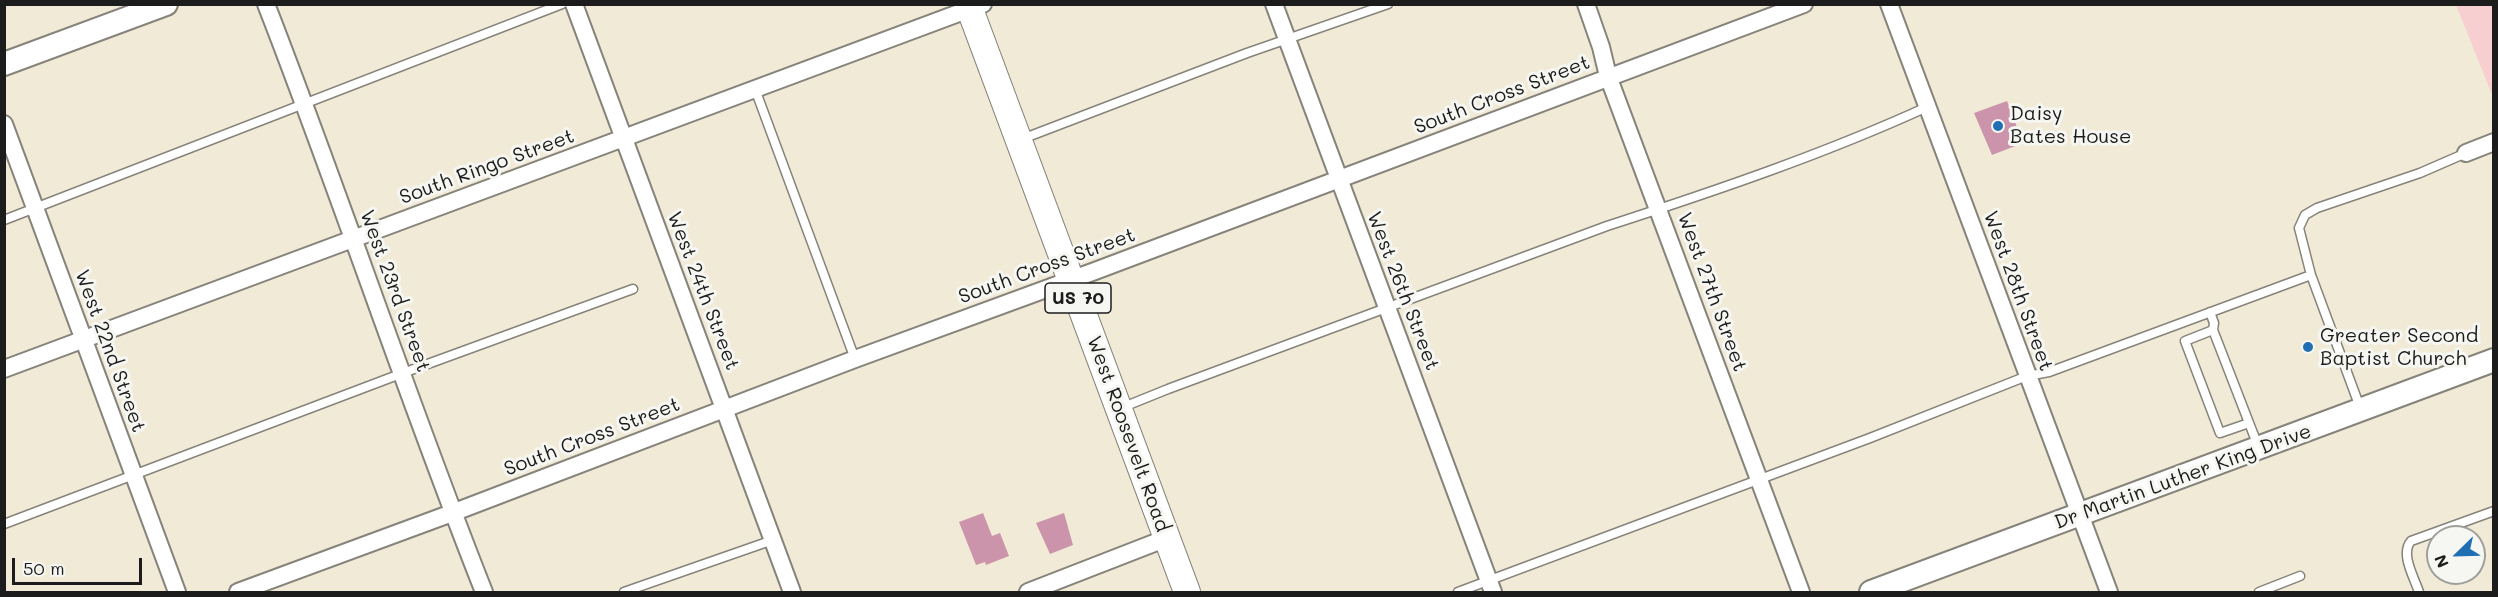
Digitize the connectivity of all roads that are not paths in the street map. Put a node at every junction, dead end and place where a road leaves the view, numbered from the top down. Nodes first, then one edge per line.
1 (166, 4) edge
2 (266, 4) edge
3 (562, 4) edge
4 (574, 4) edge
5 (1274, 4) edge
6 (1388, 4) edge
7 (1586, 4) edge
8 (1804, 4) edge
9 (1889, 4) edge
10 (974, 6) edge
11 (1287, 40) junction
12 (4, 64) edge
13 (1608, 76) junction
14 (755, 89) junction
15 (304, 103) junction
16 (1927, 106) junction
17 (4, 124) edge
18 (623, 140) junction
19 (1019, 140) junction
20 (2493, 142) edge
21 (2466, 153) joint
22 (1339, 179) junction
23 (37, 208) junction
24 (1660, 210) junction
25 (4, 220) edge
26 (353, 238) junction
27 (2312, 275) junction
28 (1071, 280) junction
29 (633, 289) dead end
30 (1387, 308) junction
31 (2210, 312) junction
32 (2213, 330) junction
33 (83, 338) junction
34 (855, 359) junction
35 (2493, 360) edge
36 (4, 369) edge
37 (403, 373) junction
38 (2027, 376) junction
39 (724, 409) junction
40 (1118, 410) junction
41 (2362, 410) junction
42 (2249, 423) junction
43 (2259, 449) junction
44 (133, 476) junction
45 (1759, 478) junction
46 (2493, 511) edge
47 (452, 513) junction
48 (2080, 515) junction
49 (4, 524) edge
50 (1167, 538) junction
51 (773, 540) junction
52 (2300, 576) dead end
53 (1491, 587) edge
54 (177, 592) edge
55 (238, 592) edge
56 (484, 592) edge
57 (624, 592) edge
58 (792, 592) edge
59 (1028, 592) edge
60 (1187, 592) edge
61 (1458, 592) edge
62 (1801, 592) edge
63 (1871, 592) edge
64 (2109, 592) edge
65 (2259, 592) edge
66 (2419, 592) edge

1 - 12 street
2 - 15 street, West 23rd Street
3 - 15 lane
4 - 18 street, West 24th Street
5 - 11 street, West 26th Street
6 - 11 lane
7 - 13 street, West 27th Street
8 - 13 street, South Cross Street
9 - 16 street, West 28th Street
10 - 14 street, South Ringo Street
10 - 19 main road, West Roosevelt Road / US 70
11 - 19 lane
11 - 22 street, West 26th Street
13 - 22 street, South Cross Street
13 - 24 street, West 27th Street
14 - 18 street, South Ringo Street
14 - 34 lane
15 - 23 lane
15 - 26 street, West 23rd Street
16 - 24 lane
16 - 38 street, West 28th Street
17 - 23 street, West 22nd Street
18 - 26 street, South Ringo Street
18 - 39 street, West 24th Street
19 - 28 main road, West Roosevelt Road / US 70
20 - 21 street
21 - 27 lane
22 - 28 street, South Cross Street
22 - 30 street, West 26th Street
23 - 25 lane
23 - 33 street, West 22nd Street
24 - 30 lane
24 - 45 street, West 27th Street
26 - 33 street, South Ringo Street
26 - 37 street, West 23rd Street
27 - 31 lane
27 - 41 lane
28 - 34 street, South Cross Street
28 - 40 main road, West Roosevelt Road / US 70
29 - 37 lane
30 - 40 lane
30 - 53 street, West 26th Street
31 - 32 lane
31 - 38 lane
32 - 42 lane
32 - 42 lane
33 - 36 street, South Ringo Street
33 - 44 street, West 22nd Street
34 - 39 street, South Cross Street
35 - 41 street, Dr Martin Luther King Drive
37 - 44 lane
37 - 47 street, West 23rd Street
38 - 45 lane
38 - 48 street, West 28th Street
39 - 47 street, South Cross Street
39 - 51 street, West 24th Street
40 - 50 main road, West Roosevelt Road / US 70
41 - 43 street, Dr Martin Luther King Drive
42 - 43 lane
43 - 48 street, Dr Martin Luther King Drive
44 - 49 lane
44 - 54 street, West 22nd Street
45 - 53 lane
45 - 62 street, West 27th Street
46 - 66 lane
47 - 55 street, South Cross Street
47 - 56 street, West 23rd Street
48 - 63 street, Dr Martin Luther King Drive
48 - 64 street, West 28th Street
50 - 59 street
50 - 60 main road, West Roosevelt Road / US 70
51 - 57 lane
51 - 58 street, West 24th Street
52 - 65 lane
53 - 61 lane

